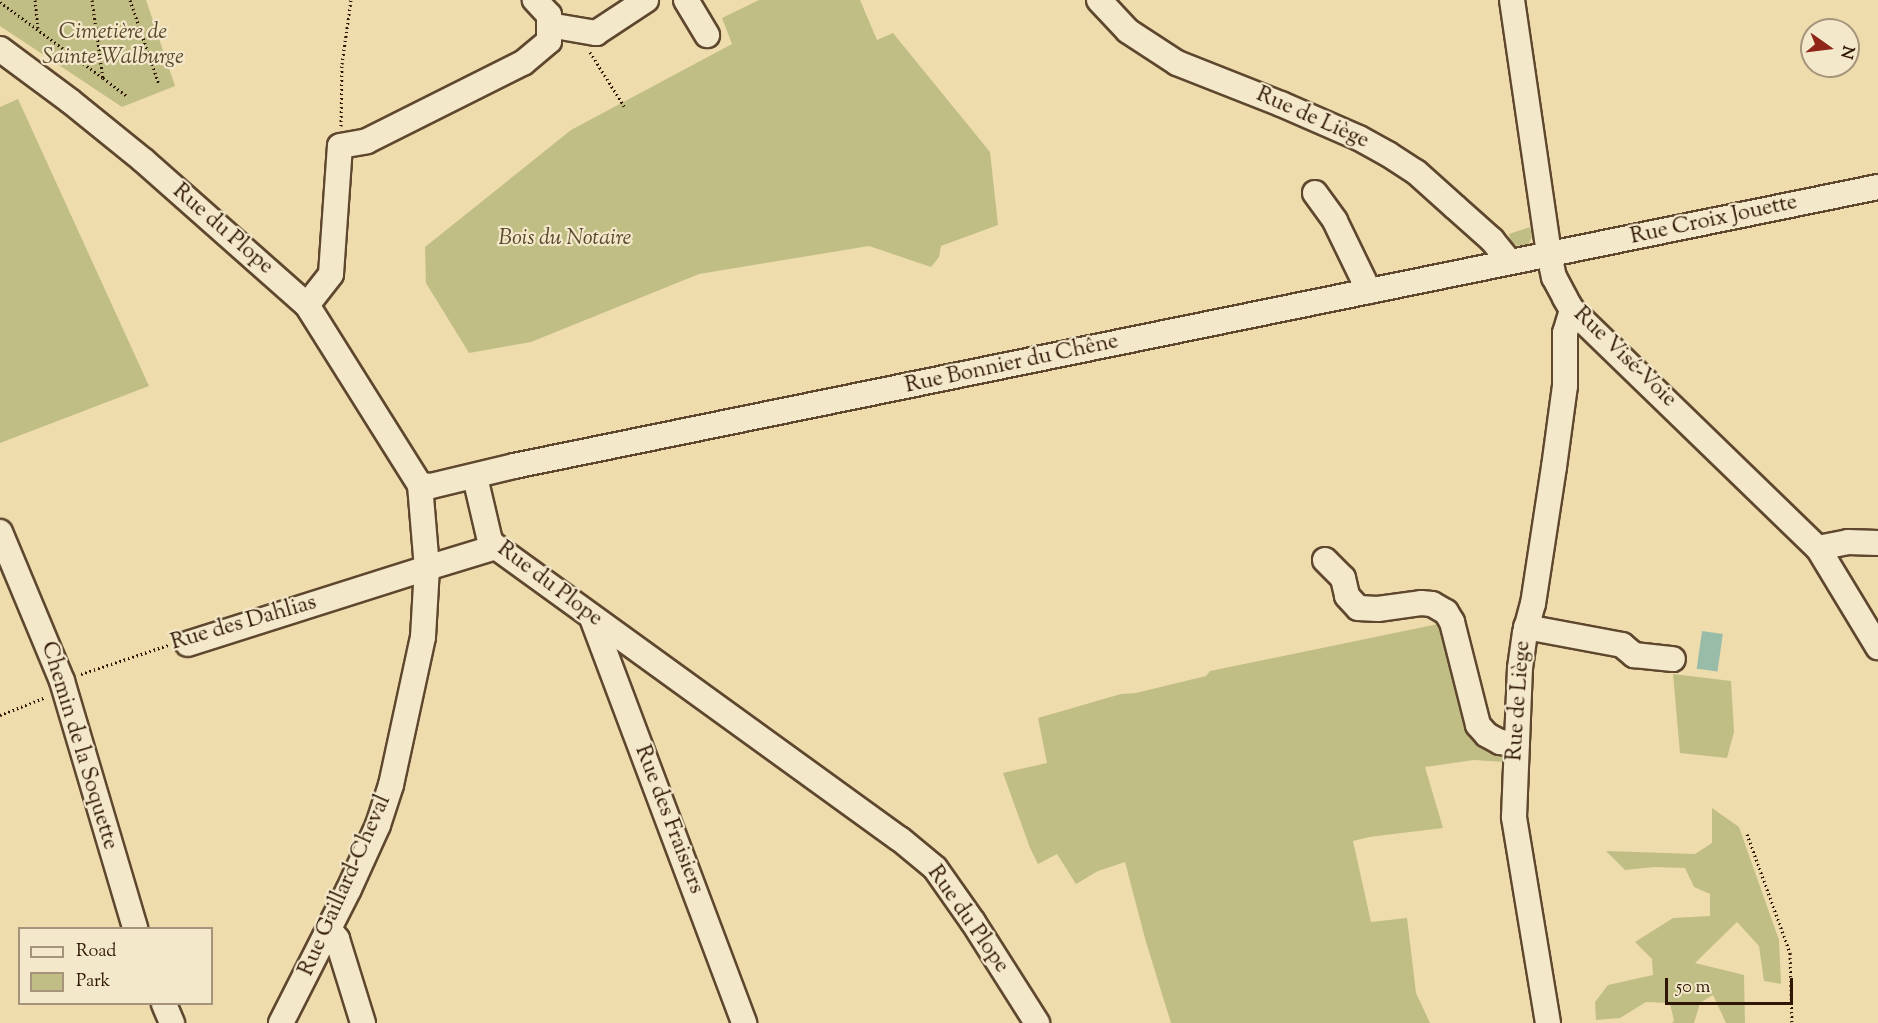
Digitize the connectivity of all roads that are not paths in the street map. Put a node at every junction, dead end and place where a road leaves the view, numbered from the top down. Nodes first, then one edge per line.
1 (535, 0) edge
2 (646, 0) edge
3 (686, 0) edge
4 (1099, 0) edge
5 (1512, 0) edge
6 (549, 26) junction
7 (707, 35) dead end
8 (0, 50) edge
9 (1878, 187) edge
10 (1315, 193) dead end
11 (1549, 254) junction
12 (1510, 262) junction
13 (1370, 291) junction
14 (307, 305) junction
15 (1572, 310) junction
16 (475, 477) junction
17 (420, 485) junction
18 (0, 532) edge
19 (1878, 543) edge
20 (496, 547) junction
21 (1818, 548) junction
22 (1325, 560) dead end
23 (427, 568) junction
24 (592, 618) junction
25 (1526, 627) junction
26 (188, 644) road end
27 (1878, 647) edge
28 (1673, 659) dead end
29 (1517, 744) junction
30 (135, 927) edge
31 (329, 929) junction
32 (164, 1005) edge
33 (172, 1023) edge
34 (281, 1023) edge
35 (363, 1023) edge
36 (744, 1023) edge
37 (1037, 1023) edge
38 (1548, 1023) edge

1 - 6 street
2 - 6 street
3 - 7 street
4 - 12 street, Rue de Liège
5 - 11 street, Rue Visé-Voie
6 - 14 street
8 - 14 street, Rue du Plope
9 - 11 street, Rue Croix Jouette
10 - 13 street
11 - 12 street, Rue Bonnier du Chêne
11 - 15 street, Rue Visé-Voie
12 - 13 street, Rue Bonnier du Chêne
13 - 16 street, Rue Bonnier du Chêne
14 - 17 street, Rue du Plope
15 - 21 street, Rue Visé-Voie
15 - 25 street, Rue de Liège
16 - 17 street
16 - 20 street, Rue du Plope
17 - 23 street, Rue Gaillard-Cheval
18 - 30 street, Chemin de la Soquette
19 - 21 street
20 - 23 street
20 - 24 street, Rue du Plope
21 - 27 street, Rue Visé-Voie
22 - 29 street
23 - 26 street, Rue des Dahlias
23 - 31 street, Rue Gaillard-Cheval
24 - 36 street, Rue des Fraisiers
24 - 37 street, Rue du Plope
25 - 28 street
25 - 29 street, Rue de Liège
29 - 38 street, Rue de Liège
31 - 34 street, Rue Gaillard-Cheval
31 - 35 street
32 - 33 street

